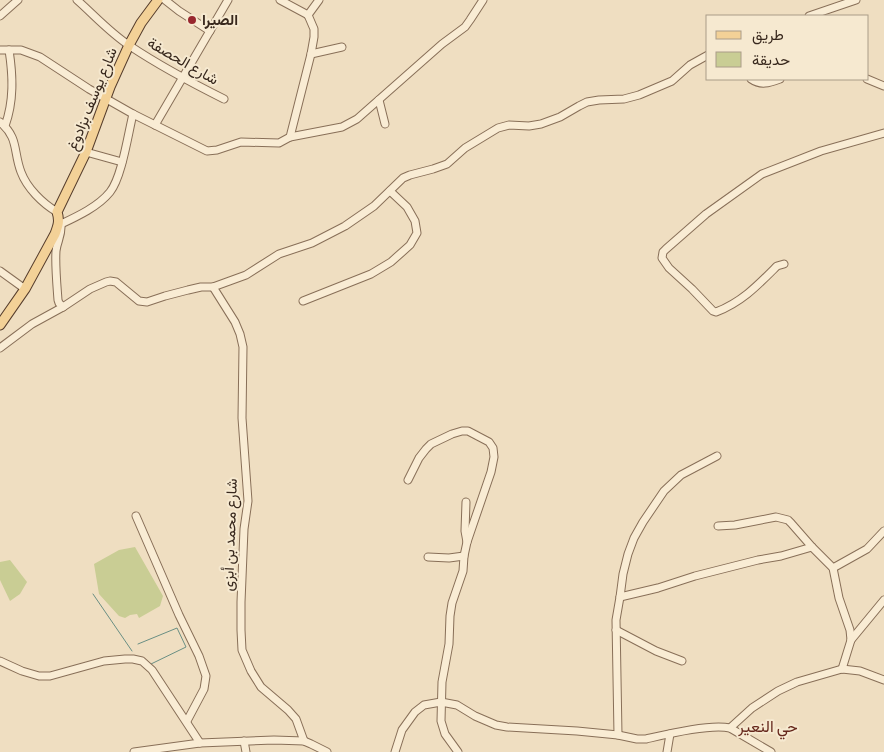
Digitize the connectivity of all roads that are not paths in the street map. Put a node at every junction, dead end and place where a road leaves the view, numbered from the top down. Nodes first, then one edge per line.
1 (18, 0) edge
2 (77, 0) edge
3 (158, 0) edge
4 (166, 0) edge
5 (228, 0) edge
6 (280, 0) edge
7 (319, 0) edge
8 (483, 0) edge
9 (856, 0) edge
10 (308, 15) junction
11 (812, 15) edge
12 (0, 16) edge
13 (210, 31) junction
14 (129, 45) junction
15 (342, 47) dead end
16 (0, 50) edge
17 (9, 50) junction
18 (311, 54) junction
19 (706, 58) edge
20 (182, 78) junction
21 (752, 80) edge
22 (777, 80) edge
23 (869, 80) edge
24 (884, 86) edge
25 (106, 99) junction
26 (224, 99) dead end
27 (378, 100) junction
28 (133, 114) junction
29 (3, 124) edge
30 (385, 124) dead end
31 (155, 125) junction
32 (884, 133) edge
33 (290, 137) junction
34 (86, 152) junction
35 (122, 162) junction
36 (390, 191) junction
37 (57, 212) junction
38 (60, 225) junction
39 (784, 264) dead end
40 (0, 271) edge
41 (213, 287) junction
42 (25, 289) junction
43 (303, 301) dead end
44 (63, 307) junction
45 (0, 325) edge
46 (0, 348) edge
47 (717, 456) dead end
48 (408, 480) dead end
49 (466, 502) dead end
50 (136, 516) dead end
51 (718, 526) dead end
52 (884, 531) edge
53 (467, 542) junction
54 (812, 547) junction
55 (464, 556) junction
56 (428, 557) dead end
57 (833, 568) junction
58 (620, 597) junction
59 (884, 600) edge
60 (616, 630) junction
61 (851, 640) junction
62 (0, 660) edge
63 (682, 661) dead end
64 (842, 669) junction
65 (884, 680) edge
66 (442, 702) junction
67 (186, 721) junction
68 (730, 728) junction
69 (670, 734) junction
70 (618, 736) junction
71 (244, 741) junction
72 (304, 741) junction
73 (200, 743) junction
74 (186, 748) edge
75 (134, 752) edge
76 (246, 752) edge
77 (327, 752) edge
78 (395, 752) edge
79 (458, 752) edge
80 (667, 752) edge
81 (771, 752) edge

1 - 12 street
2 - 14 street, شارع الحصفة
3 - 14 main road, شارع يوسف بزادوغ
4 - 13 street
5 - 13 street
6 - 10 street
7 - 10 street
8 - 27 street
9 - 11 street
10 - 18 street
13 - 20 street
14 - 20 street, شارع الحصفة
14 - 25 main road, شارع يوسف بزادوغ
15 - 18 street
16 - 17 street
17 - 25 street
17 - 29 street
18 - 33 street
19 - 36 street
20 - 26 street, شارع الحصفة
20 - 31 street
21 - 22 street
23 - 24 street
25 - 28 street
25 - 34 main road, شارع يوسف بزادوغ
27 - 30 street
27 - 33 street
28 - 31 street
28 - 35 street
29 - 37 street
31 - 33 street
32 - 39 street
34 - 35 street
34 - 37 main road, شارع يوسف بزادوغ
35 - 38 street
36 - 41 street
36 - 43 street
37 - 38 main road
38 - 42 main road
38 - 44 street
40 - 42 street
41 - 44 street
41 - 72 street, شارع محمد بن أبزى
42 - 45 main road
44 - 46 street
47 - 58 street
48 - 53 street
49 - 53 street
50 - 67 street
51 - 54 street
52 - 57 street
53 - 55 street
54 - 57 street
54 - 58 street
55 - 56 street
55 - 66 street
57 - 61 street
58 - 60 street
59 - 61 street
60 - 63 street
60 - 70 street
61 - 64 street
62 - 67 street
64 - 65 street
64 - 68 street
66 - 70 street
66 - 78 street
66 - 79 street
67 - 73 street
68 - 69 street
68 - 81 street
69 - 70 street
69 - 80 street
71 - 72 street
71 - 73 street
71 - 76 street
72 - 77 street
73 - 74 street
74 - 75 street

